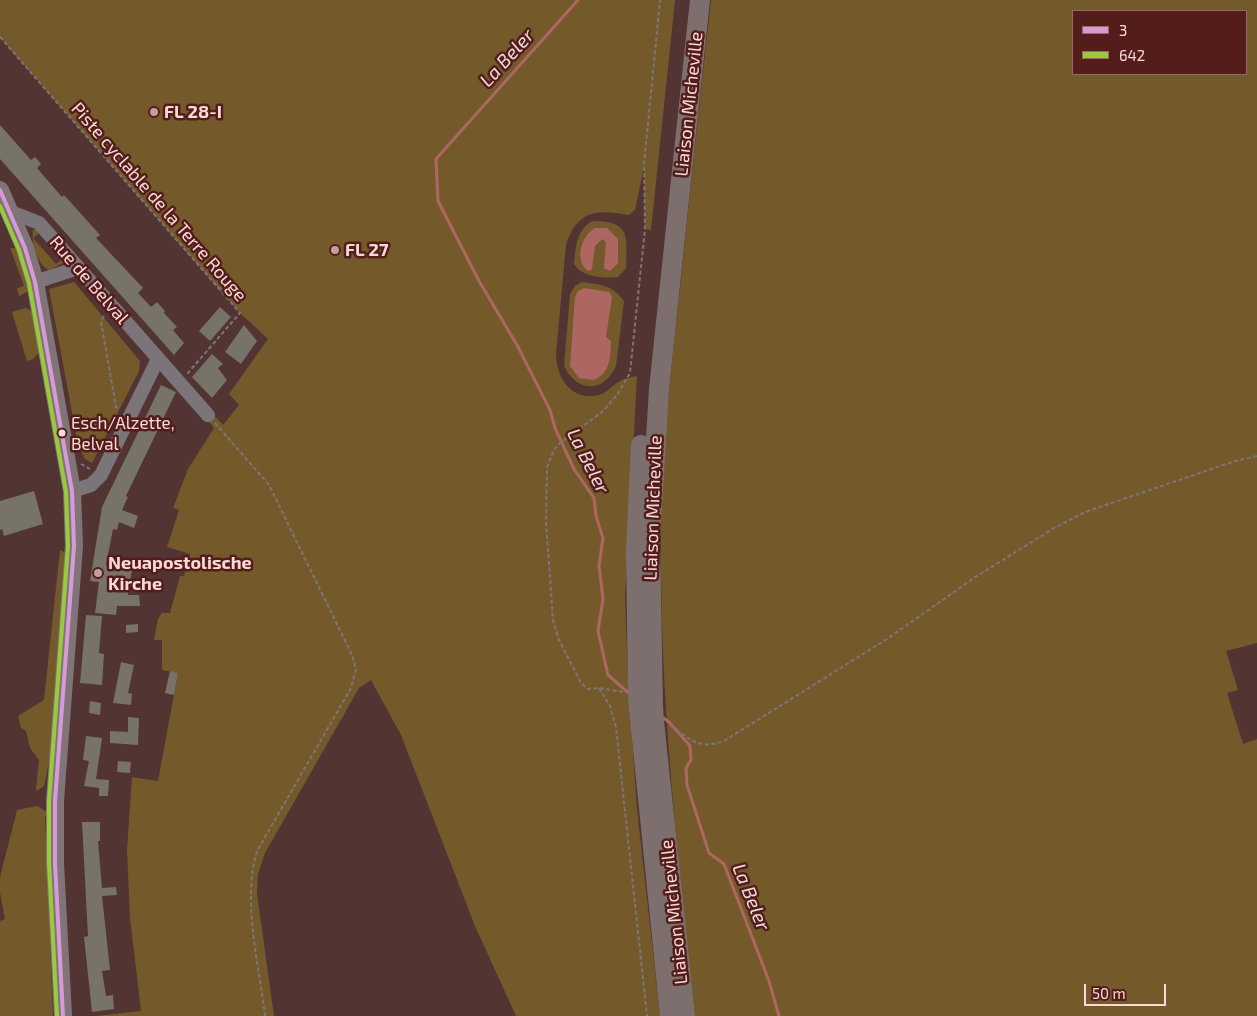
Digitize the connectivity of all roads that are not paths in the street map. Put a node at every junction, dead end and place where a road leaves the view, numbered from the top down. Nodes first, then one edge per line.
1 (687, 0) edge
2 (700, 0) edge
3 (0, 190) edge
4 (11, 212) junction
5 (78, 268) junction
6 (35, 282) junction
7 (158, 359) junction
8 (208, 415) road end
9 (72, 491) junction
10 (646, 708) junction
11 (63, 1016) edge
12 (670, 1016) edge
13 (685, 1016) edge

1 - 10 highway, Liaison Micheville
2 - 10 highway, Liaison Micheville
3 - 4 main road, Rue de Belval
4 - 5 street, Rue de Belval
4 - 6 main road, Rue de Belval
5 - 6 street
5 - 7 street, Rue de Belval
6 - 9 main road, Rue de Belval
7 - 8 street, Rue de Belval
7 - 9 street
9 - 11 main road, Rue de Belval
10 - 12 highway, Liaison Micheville
10 - 13 highway, Liaison Micheville

